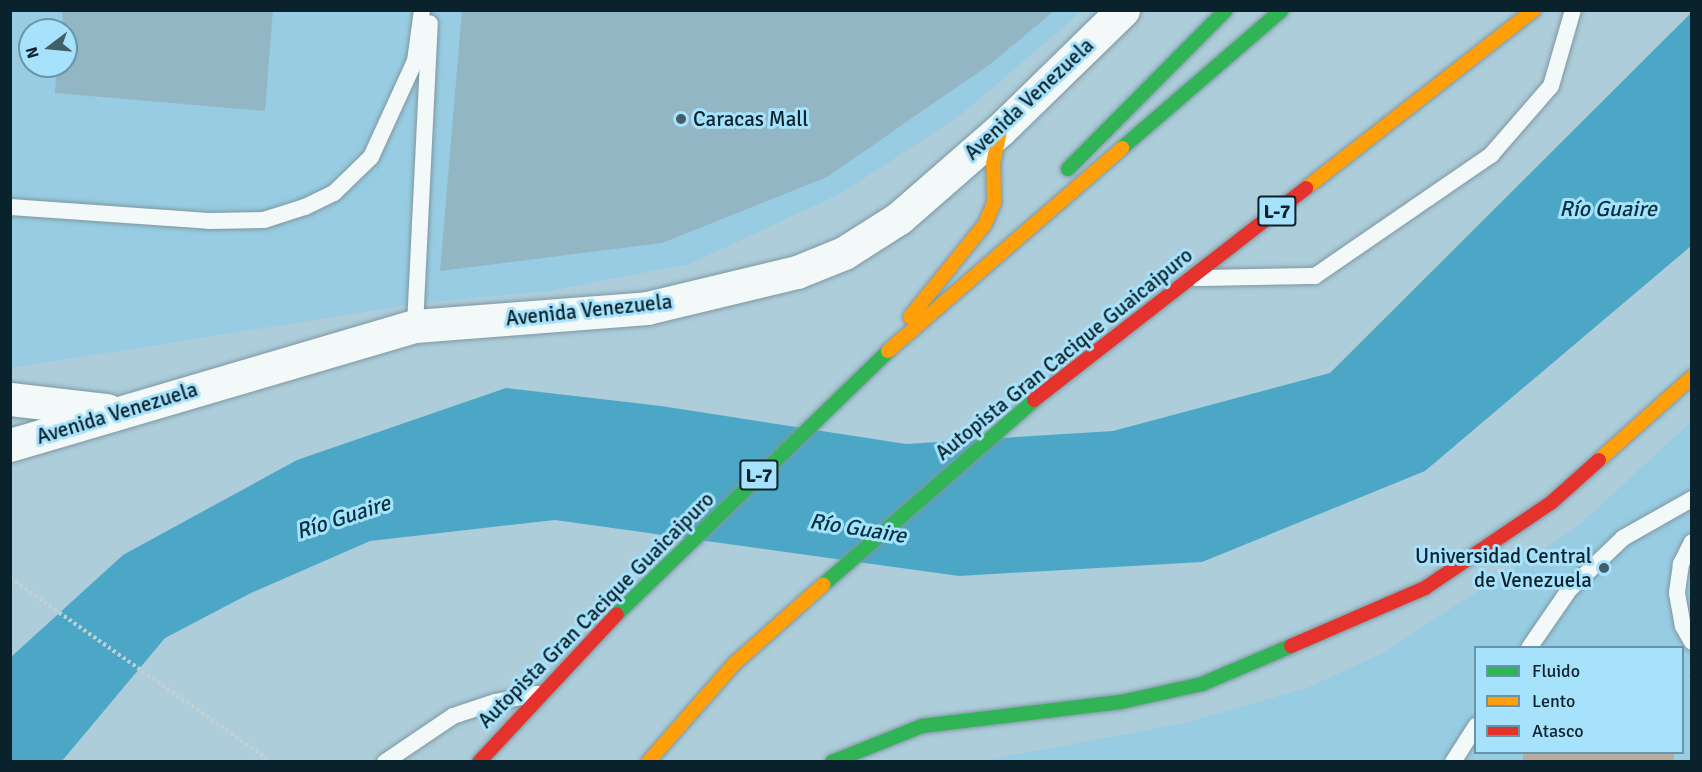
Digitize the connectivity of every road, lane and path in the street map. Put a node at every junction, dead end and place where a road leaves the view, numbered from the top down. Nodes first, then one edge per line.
1 (422, 10) edge
2 (430, 10) edge
3 (1123, 10) edge
4 (1226, 10) edge
5 (1282, 10) edge
6 (1534, 10) edge
7 (1573, 10) edge
8 (1000, 130) junction
9 (1060, 178) dead end
10 (1035, 203) dead end
11 (10, 207) edge
12 (1190, 278) junction
13 (415, 327) junction
14 (882, 357) junction
15 (1692, 377) edge
16 (10, 399) edge
17 (115, 411) junction
18 (10, 445) edge
19 (1692, 499) edge
20 (1692, 542) edge
21 (10, 578) edge
22 (1692, 642) edge
23 (1530, 646) edge
24 (1692, 664) edge
25 (538, 694) junction
26 (1692, 700) edge
27 (1474, 729) edge
28 (272, 762) edge
29 (385, 762) edge
30 (479, 762) edge
31 (648, 762) edge
32 (832, 762) edge
33 (1453, 762) edge

1 - 11 lane
2 - 13 lane
3 - 8 street, Avenida Venezuela
4 - 9 main road
5 - 14 main road, Autopista Gran Cacique Guaicaipuro / L-7
6 - 12 main road, Autopista Gran Cacique Guaicaipuro / L-7
7 - 12 lane
8 - 13 street, Avenida Venezuela
8 - 14 main road
10 - 14 main road
12 - 31 main road, Autopista Gran Cacique Guaicaipuro / L-7
13 - 17 street, Avenida Venezuela
14 - 25 main road, Autopista Gran Cacique Guaicaipuro / L-7
15 - 32 main road
16 - 17 street
17 - 18 street, Avenida Venezuela
19 - 23 lane
20 - 22 lane
21 - 28 path
24 - 26 path
25 - 29 lane
25 - 30 main road, Autopista Gran Cacique Guaicaipuro / L-7
27 - 33 lane

